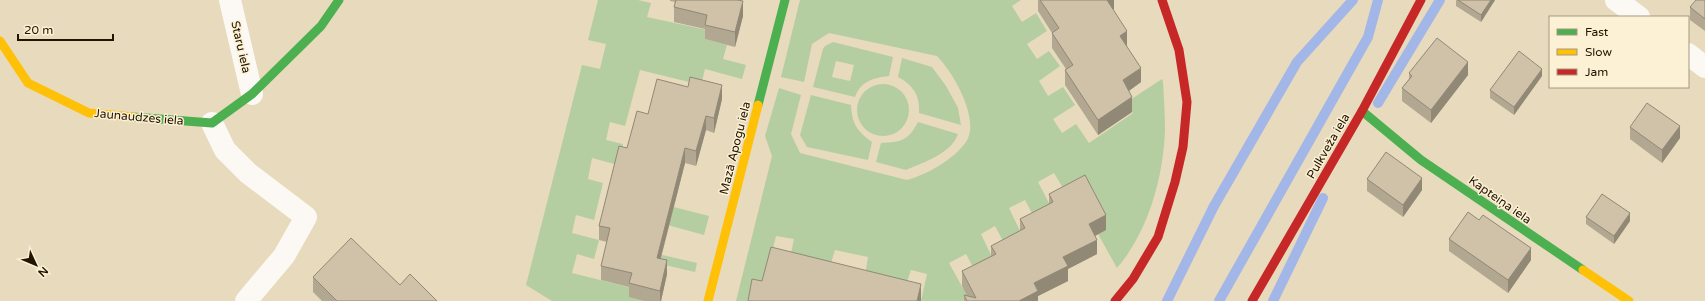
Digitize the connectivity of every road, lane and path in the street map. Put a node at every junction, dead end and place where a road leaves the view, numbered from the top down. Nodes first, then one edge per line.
1 (230, 0) edge
2 (339, 0) edge
3 (785, 0) edge
4 (1162, 0) edge
5 (1421, 0) edge
6 (1616, 0) edge
7 (1638, 16) edge
8 (0, 40) edge
9 (1689, 55) edge
10 (1705, 67) edge
11 (252, 94) junction
12 (1362, 111) junction
13 (212, 123) junction
14 (246, 301) edge
15 (708, 301) edge
16 (1115, 301) edge
17 (1252, 301) edge
18 (1629, 301) edge

1 - 11 street, Staru iela
2 - 11 street
3 - 15 street, Mazā Apogu iela
4 - 16 street
5 - 12 street, Pulkveža iela
6 - 7 street
8 - 13 street, Jaunaudzes iela
9 - 10 street
11 - 13 street
12 - 17 street, Pulkveža iela
12 - 18 street, Kapteiņa iela
13 - 14 street

